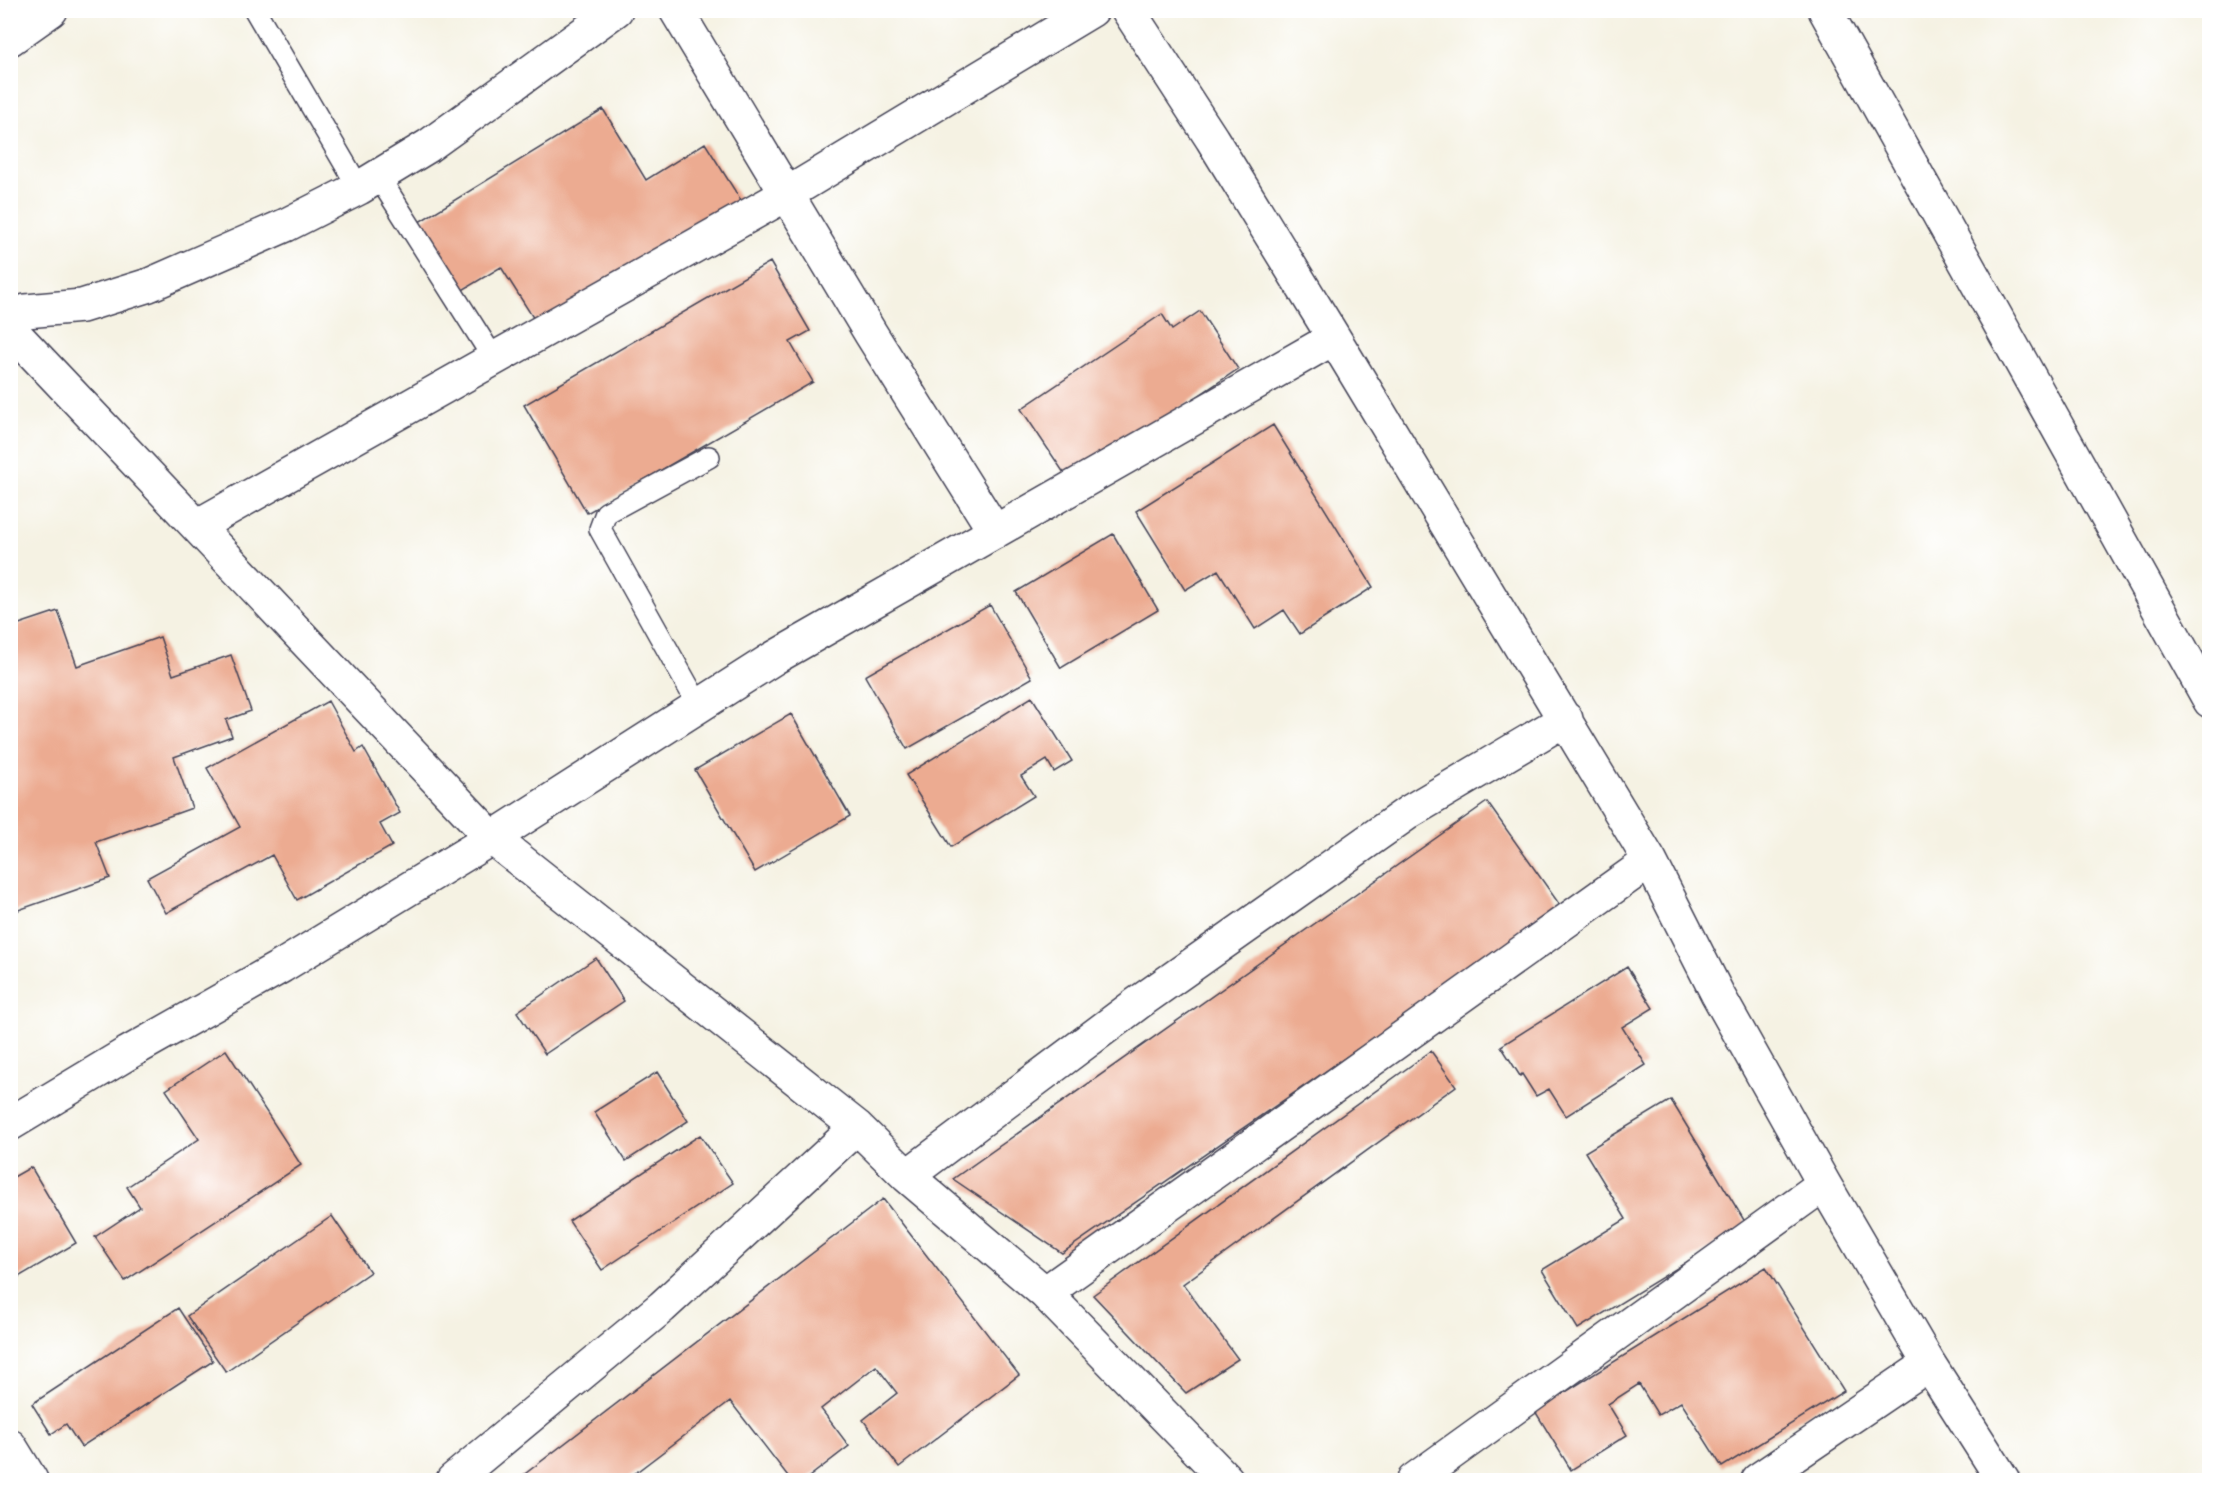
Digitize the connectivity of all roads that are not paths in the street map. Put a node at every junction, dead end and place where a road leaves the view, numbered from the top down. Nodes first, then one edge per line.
1 (51, 10) edge
2 (255, 10) edge
3 (616, 10) edge
4 (676, 10) edge
5 (1092, 10) edge
6 (1128, 10) edge
7 (1825, 10) edge
8 (10, 39) edge
9 (368, 182) junction
10 (787, 194) junction
11 (10, 316) edge
12 (10, 329) edge
13 (1334, 338) junction
14 (494, 359) junction
15 (709, 457) dead end
16 (197, 526) junction
17 (995, 532) junction
18 (2210, 702) edge
19 (699, 706) junction
20 (1566, 719) junction
21 (492, 838) junction
22 (1650, 861) junction
23 (10, 1124) edge
24 (857, 1127) junction
25 (907, 1176) junction
26 (1824, 1184) junction
27 (1044, 1293) junction
28 (1929, 1364) junction
29 (10, 1446) edge
30 (31, 1480) edge
31 (453, 1480) edge
32 (1227, 1480) edge
33 (1414, 1480) edge
34 (1758, 1480) edge
35 (2003, 1480) edge

1 - 8 street
2 - 9 lane
3 - 9 street
4 - 10 street
5 - 10 street
6 - 13 street
7 - 18 street
9 - 11 street
9 - 14 lane
10 - 14 street
10 - 17 street
12 - 16 street
13 - 17 street
13 - 20 street
14 - 16 street
15 - 19 lane
16 - 21 street
17 - 19 street
19 - 21 street
20 - 22 street
20 - 25 street
21 - 23 street
21 - 24 street
22 - 26 street
22 - 27 street
24 - 25 street
24 - 31 street
25 - 27 street
26 - 28 street
26 - 33 street
27 - 32 street
28 - 34 street
28 - 35 street
29 - 30 street

